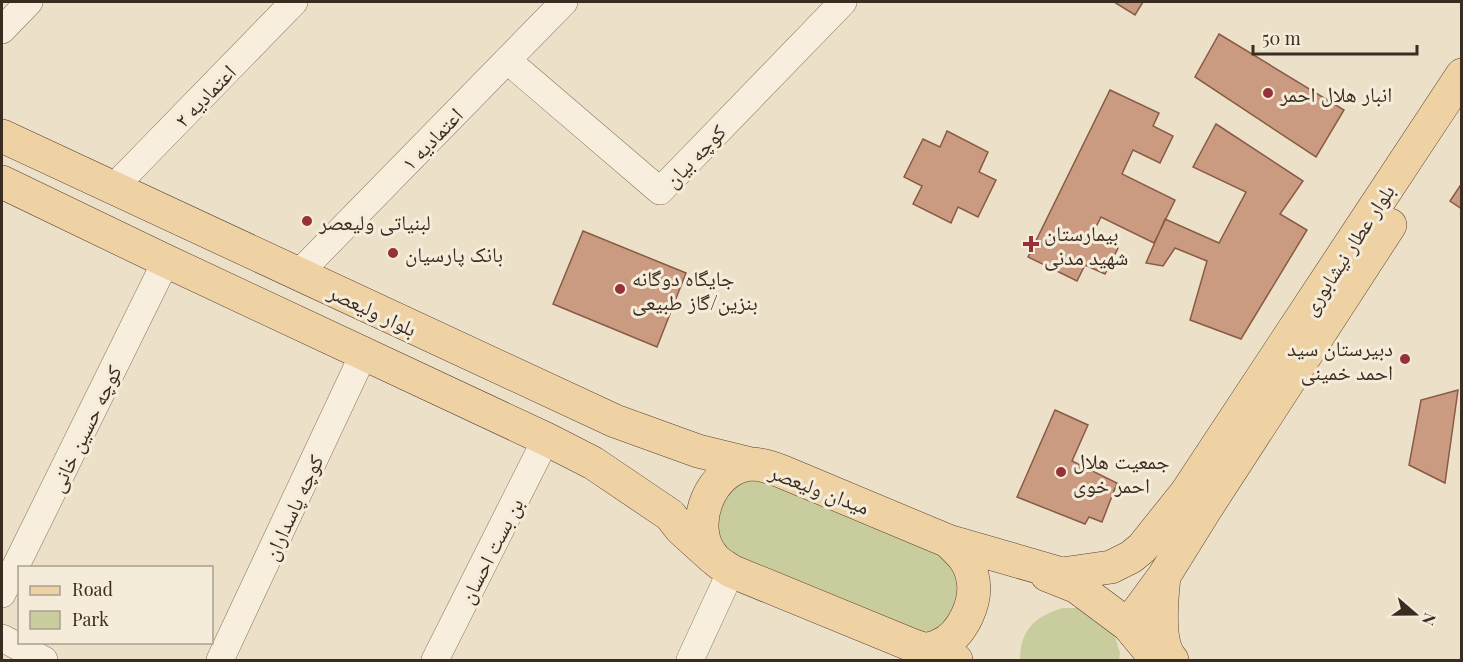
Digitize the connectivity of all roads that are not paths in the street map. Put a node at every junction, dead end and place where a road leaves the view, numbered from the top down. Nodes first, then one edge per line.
1 (29, 2) edge
2 (294, 2) edge
3 (564, 2) edge
4 (843, 2) edge
5 (2, 30) edge
6 (507, 60) junction
7 (1461, 75) edge
8 (1461, 114) edge
9 (2, 136) edge
10 (113, 188) junction
11 (5, 191) edge
12 (1389, 206) junction
13 (166, 261) junction
14 (298, 274) junction
15 (364, 353) junction
16 (546, 439) junction
17 (698, 451) junction
18 (751, 464) junction
19 (670, 515) junction
20 (948, 541) junction
21 (990, 553) junction
22 (722, 564) junction
23 (1164, 576) junction
24 (2, 594) edge
25 (1128, 625) junction
26 (2, 638) edge
27 (921, 654) edge
28 (44, 660) edge
29 (220, 660) edge
30 (435, 660) edge
31 (690, 660) edge
32 (956, 660) edge
33 (1157, 660) edge
34 (1172, 660) edge

1 - 5 street
2 - 10 street, اعتمادیه ۲
3 - 6 street, اعتمادیه ۱
4 - 6 street, کوچه بیان
6 - 14 street, اعتمادیه ۱
7 - 12 main road, بلوار عطار نیشابوری
8 - 12 main road, بلوار عطار نیشابوری
9 - 10 main road, بلوار ولیعصر
10 - 14 main road, بلوار ولیعصر
11 - 13 main road, بلوار ولیعصر
12 - 21 main road, بلوار عطار نیشابوری
12 - 23 main road, بلوار عطار نیشابوری
13 - 15 main road, بلوار ولیعصر
13 - 24 street, کوچه حسین خانی
14 - 17 main road, بلوار ولیعصر
15 - 16 main road, بلوار ولیعصر
15 - 29 street, کوچه پاسداران
16 - 19 main road, بلوار ولیعصر
16 - 30 street, بن بست احسان
17 - 18 main road, بلوار ولیعصر
17 - 19 main road
18 - 20 main road, میدان ولیعصر
18 - 22 main road, میدان ولیعصر
19 - 22 main road, بلوار ولیعصر
20 - 21 main road, بلوار عطار نیشابوری
20 - 27 main road, میدان ولیعصر
21 - 25 main road
22 - 27 main road
22 - 31 street
23 - 25 main road, بلوار عطار نیشابوری
23 - 34 main road
25 - 33 main road
26 - 28 street
27 - 32 main road

